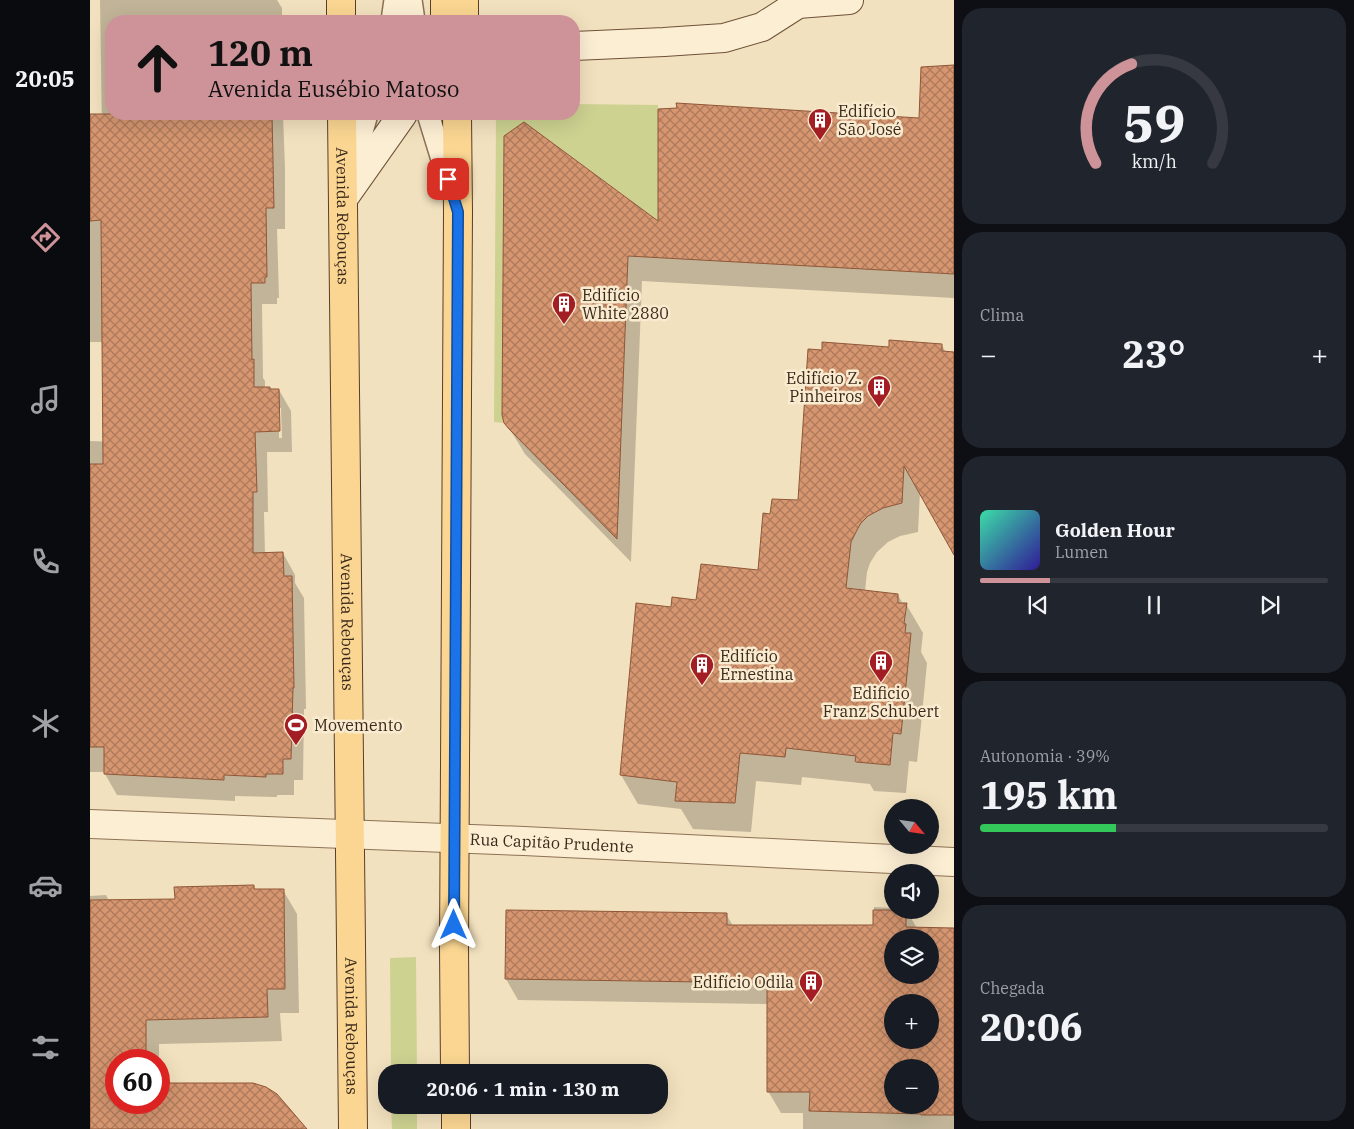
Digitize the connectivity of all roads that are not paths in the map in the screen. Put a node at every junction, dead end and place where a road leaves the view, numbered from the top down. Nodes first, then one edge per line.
1 (341, 0) edge
2 (394, 0) edge
3 (411, 0) edge
4 (444, 0) edge
5 (464, 0) edge
6 (849, 0) edge
7 (794, 2) edge
8 (341, 15) edge
9 (393, 15) edge
10 (413, 15) edge
11 (445, 15) edge
12 (464, 15) edge
13 (580, 46) edge
14 (342, 120) edge
15 (365, 120) edge
16 (399, 120) edge
17 (430, 120) edge
18 (457, 120) edge
19 (343, 199) junction
20 (458, 212) junction
21 (90, 824) edge
22 (350, 834) junction
23 (455, 838) junction
24 (954, 862) edge
25 (456, 1064) edge
26 (456, 1114) edge
27 (353, 1129) edge
28 (456, 1129) edge

1 - 8 main road
2 - 9 lane
3 - 10 lane
4 - 11 main road
5 - 12 main road
6 - 7 street
7 - 13 street
14 - 19 main road, Avenida Rebouças
15 - 19 lane
16 - 19 street
17 - 20 lane
18 - 20 main road
19 - 22 main road, Avenida Rebouças
20 - 23 main road
21 - 22 street, Rua Capitão Prudente
22 - 23 street, Rua Capitão Prudente
22 - 27 main road, Avenida Rebouças
23 - 24 street, Rua Capitão Prudente
23 - 25 main road
26 - 28 main road

